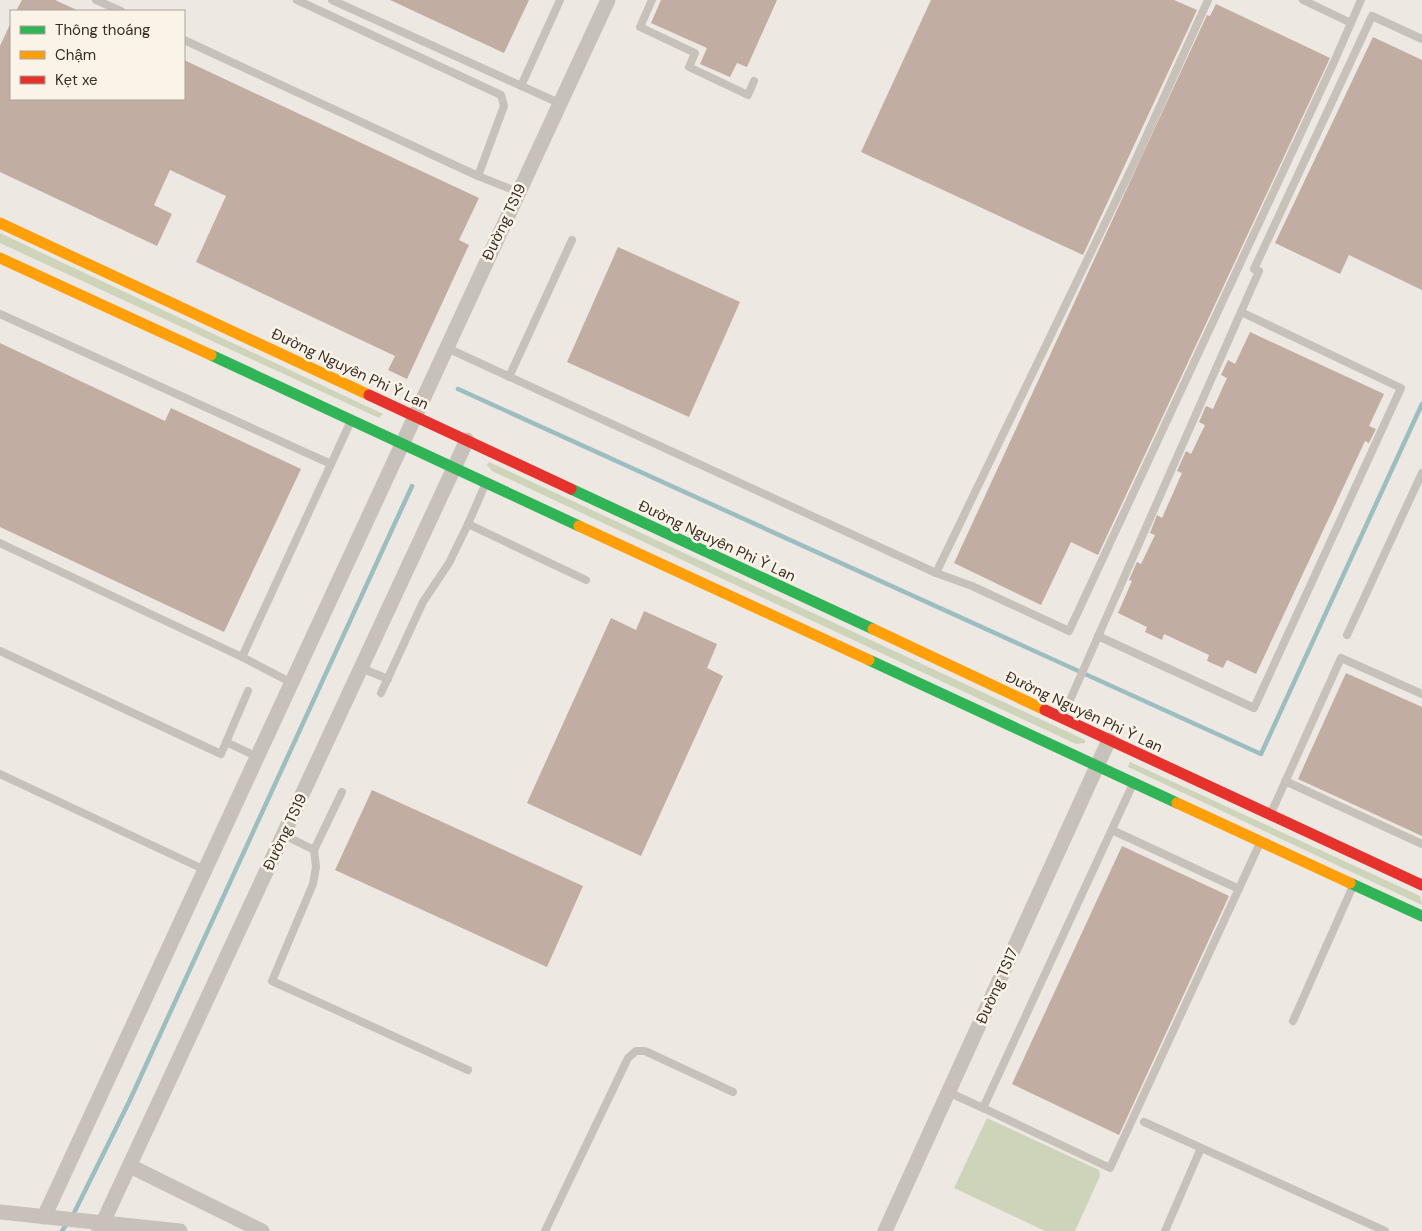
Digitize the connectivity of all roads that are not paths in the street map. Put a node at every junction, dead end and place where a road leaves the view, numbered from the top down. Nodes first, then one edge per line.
1 (96, 0) edge
2 (297, 0) edge
3 (332, 0) edge
4 (560, 0) edge
5 (608, 0) edge
6 (652, 0) edge
7 (1208, 0) edge
8 (1303, 0) edge
9 (1361, 0) edge
10 (119, 10) edge
11 (1351, 23) junction
12 (1422, 39) edge
13 (185, 40) edge
14 (754, 81) dead end
15 (521, 86) junction
16 (559, 103) junction
17 (478, 176) junction
18 (518, 192) junction
19 (0, 223) edge
20 (572, 240) dead end
21 (1, 260) edge
22 (1241, 312) junction
23 (0, 314) edge
24 (447, 348) junction
25 (509, 377) junction
26 (416, 416) junction
27 (351, 421) junction
28 (467, 440) junction
29 (403, 445) junction
30 (332, 464) junction
31 (454, 469) junction
32 (1422, 473) edge
33 (486, 484) junction
34 (468, 524) junction
35 (0, 544) edge
36 (936, 574) junction
37 (586, 580) dead end
38 (1347, 635) dead end
39 (1098, 636) junction
40 (0, 651) edge
41 (242, 657) junction
42 (361, 668) junction
43 (388, 679) junction
44 (292, 683) junction
45 (248, 691) dead end
46 (381, 693) dead end
47 (1422, 694) edge
48 (1062, 718) junction
49 (1108, 740) junction
50 (226, 742) junction
51 (258, 757) junction
52 (1097, 765) junction
53 (0, 774) edge
54 (1285, 780) junction
55 (1134, 782) junction
56 (342, 792) dead end
57 (1270, 815) junction
58 (1112, 830) junction
59 (284, 835) junction
60 (1261, 841) junction
61 (1422, 844) edge
62 (314, 850) junction
63 (205, 870) junction
64 (1354, 884) junction
65 (1422, 885) edge
66 (1238, 889) junction
67 (1422, 916) edge
68 (1293, 1020) dead end
69 (468, 1070) dead end
70 (733, 1092) dead end
71 (948, 1092) junction
72 (983, 1108) junction
73 (1144, 1122) dead end
74 (1201, 1148) junction
75 (130, 1166) junction
76 (0, 1212) edge
77 (44, 1217) junction
78 (101, 1227) edge
79 (180, 1231) edge
80 (262, 1231) edge
81 (545, 1231) edge
82 (885, 1231) edge
83 (1165, 1231) edge
84 (1385, 1231) edge

1 - 10 lane
2 - 17 lane
3 - 15 lane
4 - 15 lane
5 - 16 street, Đường TS19
6 - 14 lane
7 - 36 lane
8 - 11 lane
9 - 11 lane
11 - 36 lane
12 - 22 lane
13 - 17 lane
15 - 16 lane
16 - 18 street, Đường TS19
17 - 18 lane
18 - 24 street, Đường TS19
19 - 26 main road, Đường Nguyên Phi Ỷ Lan
20 - 25 lane
21 - 27 main road
22 - 39 lane
22 - 39 lane
23 - 30 lane
24 - 25 lane
24 - 26 street, Đường TS19
25 - 36 lane
26 - 28 main road, Đường Nguyên Phi Ỷ Lan
26 - 29 street, Đường TS19
27 - 29 main road
27 - 30 lane
28 - 31 street, Đường TS19
28 - 48 main road, Đường Nguyên Phi Ỷ Lan
29 - 31 main road
29 - 44 street, Đường TS19
30 - 41 lane
31 - 33 main road
31 - 42 street, Đường TS19
32 - 38 lane
33 - 34 lane
33 - 52 main road
34 - 37 lane
34 - 43 lane
35 - 41 lane
39 - 48 lane
40 - 50 lane
41 - 44 lane
42 - 43 lane
42 - 59 street, Đường TS19
43 - 46 lane
44 - 51 street, Đường TS19
45 - 50 lane
47 - 54 lane
48 - 49 main road, Đường Nguyên Phi Ỷ Lan
49 - 52 street, Đường TS17
49 - 57 main road, Đường Nguyên Phi Ỷ Lan
50 - 51 lane
51 - 63 street, Đường TS19
52 - 55 main road
52 - 71 street, Đường TS17
53 - 63 lane
54 - 57 lane
54 - 61 lane
55 - 58 lane
55 - 60 main road
56 - 62 lane
57 - 65 main road, Đường Nguyên Phi Ỷ Lan
58 - 66 lane
58 - 72 lane
59 - 62 lane
59 - 75 street, Đường TS19
60 - 64 main road
60 - 66 lane
62 - 69 lane
63 - 77 street, Đường TS19
64 - 67 main road
64 - 68 lane
66 - 72 lane
70 - 81 lane
71 - 72 lane
71 - 82 street, Đường TS17
73 - 74 lane
74 - 83 lane
74 - 84 lane
75 - 78 street, Đường TS19
75 - 80 street
76 - 77 street
77 - 78 street
78 - 79 street

